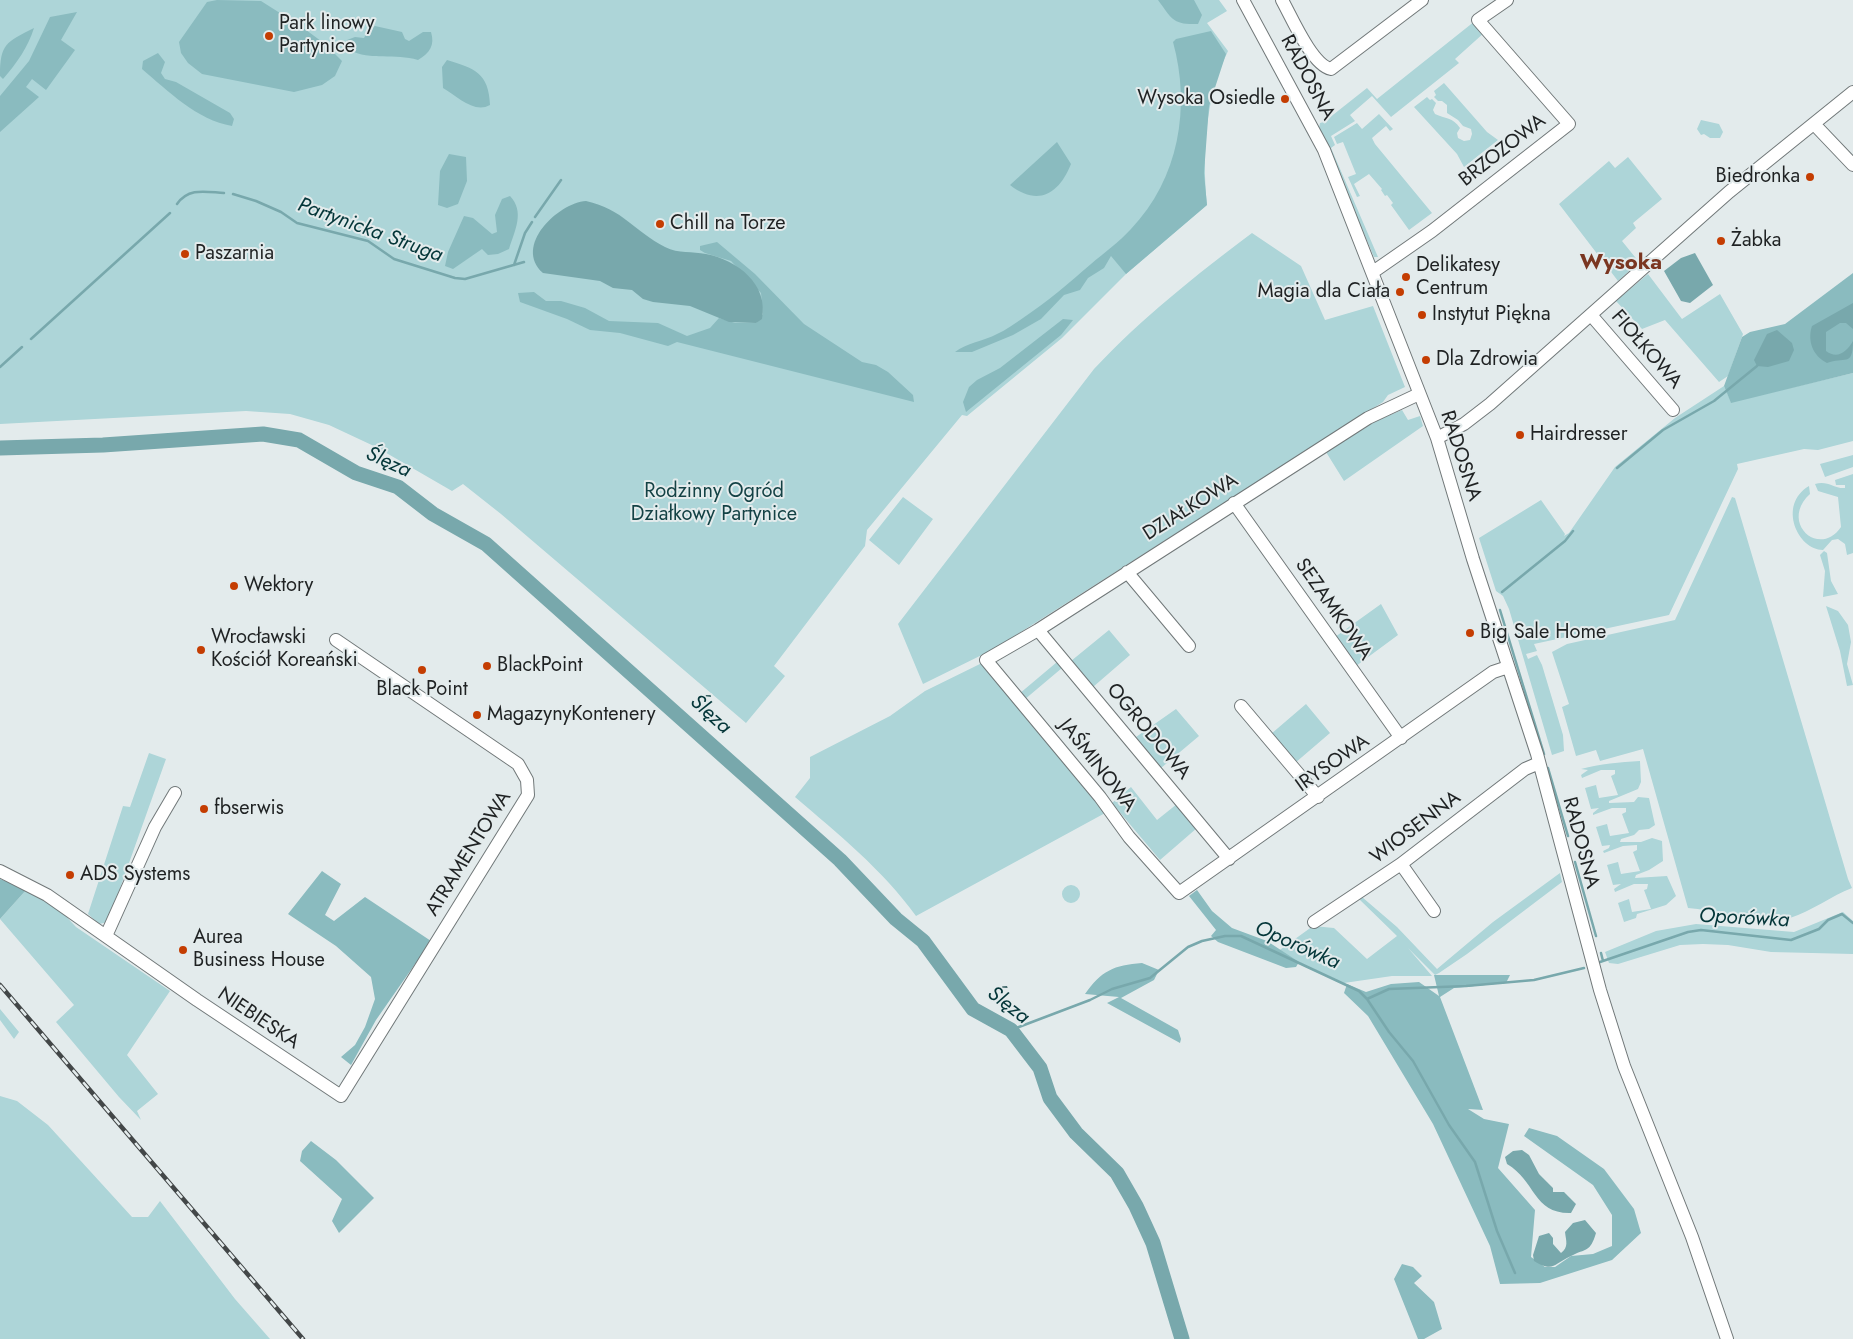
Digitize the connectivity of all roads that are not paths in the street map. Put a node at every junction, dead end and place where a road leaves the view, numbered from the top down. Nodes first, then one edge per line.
1 (1243, 0) edge
2 (1282, 0) edge
3 (1422, 0) edge
4 (1507, 0) edge
5 (1853, 92) edge
6 (1814, 124) junction
7 (1853, 165) edge
8 (1373, 272) junction
9 (1591, 315) junction
10 (1419, 394) junction
11 (1673, 410) dead end
12 (1437, 438) junction
13 (1234, 504) junction
14 (1127, 572) junction
15 (1038, 630) junction
16 (336, 640) dead end
17 (1189, 646) dead end
18 (986, 660) joint
19 (1508, 667) junction
20 (1241, 706) dead end
21 (1401, 738) junction
22 (1539, 763) junction
23 (175, 793) dead end
24 (1318, 798) junction
25 (1229, 859) junction
26 (1401, 864) junction
27 (0, 871) edge
28 (1180, 893) joint
29 (1434, 911) dead end
30 (1314, 922) dead end
31 (106, 936) junction
32 (341, 1096) joint
33 (1727, 1339) edge

1 - 8 street, RADOSNA
2 - 3 street
4 - 8 street, BRZOZOWA
5 - 6 street
6 - 7 street
6 - 9 street
8 - 10 street, RADOSNA
9 - 11 street, FIOŁKOWA
9 - 12 street
10 - 12 street, RADOSNA
10 - 13 street, DZIAŁKOWA
12 - 19 street, RADOSNA
13 - 14 street, DZIAŁKOWA
13 - 21 street, SEZAMKOWA
14 - 15 street, DZIAŁKOWA
14 - 17 street
15 - 18 street, DZIAŁKOWA
15 - 25 street, OGRODOWA
16 - 32 street, ATRAMENTOWA
18 - 28 street, JAŚMINOWA
19 - 21 street, IRYSOWA
19 - 22 street, RADOSNA
20 - 24 street
21 - 24 street, IRYSOWA
22 - 26 street, WIOSENNA
22 - 33 street, RADOSNA
23 - 31 street
24 - 25 street, IRYSOWA
25 - 28 street, IRYSOWA
26 - 29 street
26 - 30 street, WIOSENNA
27 - 31 street, NIEBIESKA
31 - 32 street, NIEBIESKA

